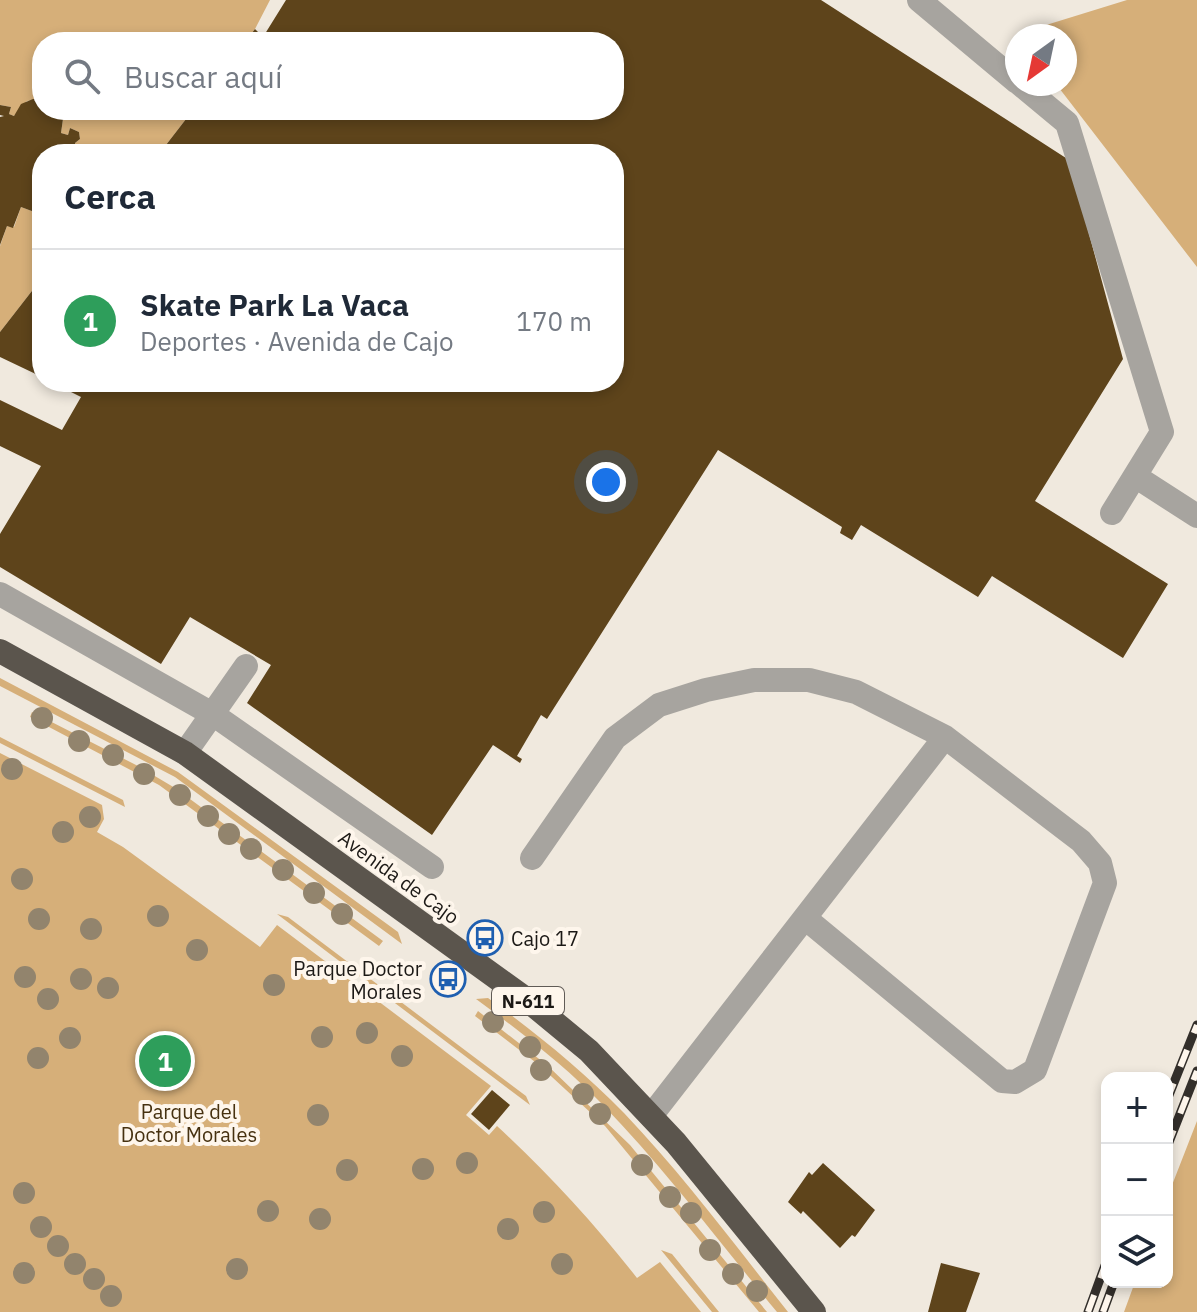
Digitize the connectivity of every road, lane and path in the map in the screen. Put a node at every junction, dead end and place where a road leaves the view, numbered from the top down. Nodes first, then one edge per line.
1 (919, 0) edge
2 (1005, 72) edge
3 (1034, 96) edge
4 (1135, 476) junction
5 (1112, 513) dead end
6 (1197, 516) edge
7 (0, 594) edge
8 (0, 651) edge
9 (246, 666) dead end
10 (214, 715) junction
11 (945, 737) junction
12 (185, 753) junction
13 (532, 858) dead end
14 (432, 867) dead end
15 (805, 918) junction
16 (651, 1116) junction
17 (814, 1312) edge

1 - 2 lane
3 - 4 lane
4 - 5 lane
4 - 6 lane
7 - 10 lane
8 - 12 highway, Avenida de Cajo / N-611
9 - 10 lane
10 - 12 lane
10 - 14 lane
11 - 13 lane
11 - 15 lane
11 - 15 lane
12 - 16 highway, Avenida de Cajo / N-611
15 - 16 lane
16 - 17 highway, Avenida de Cajo / N-611

